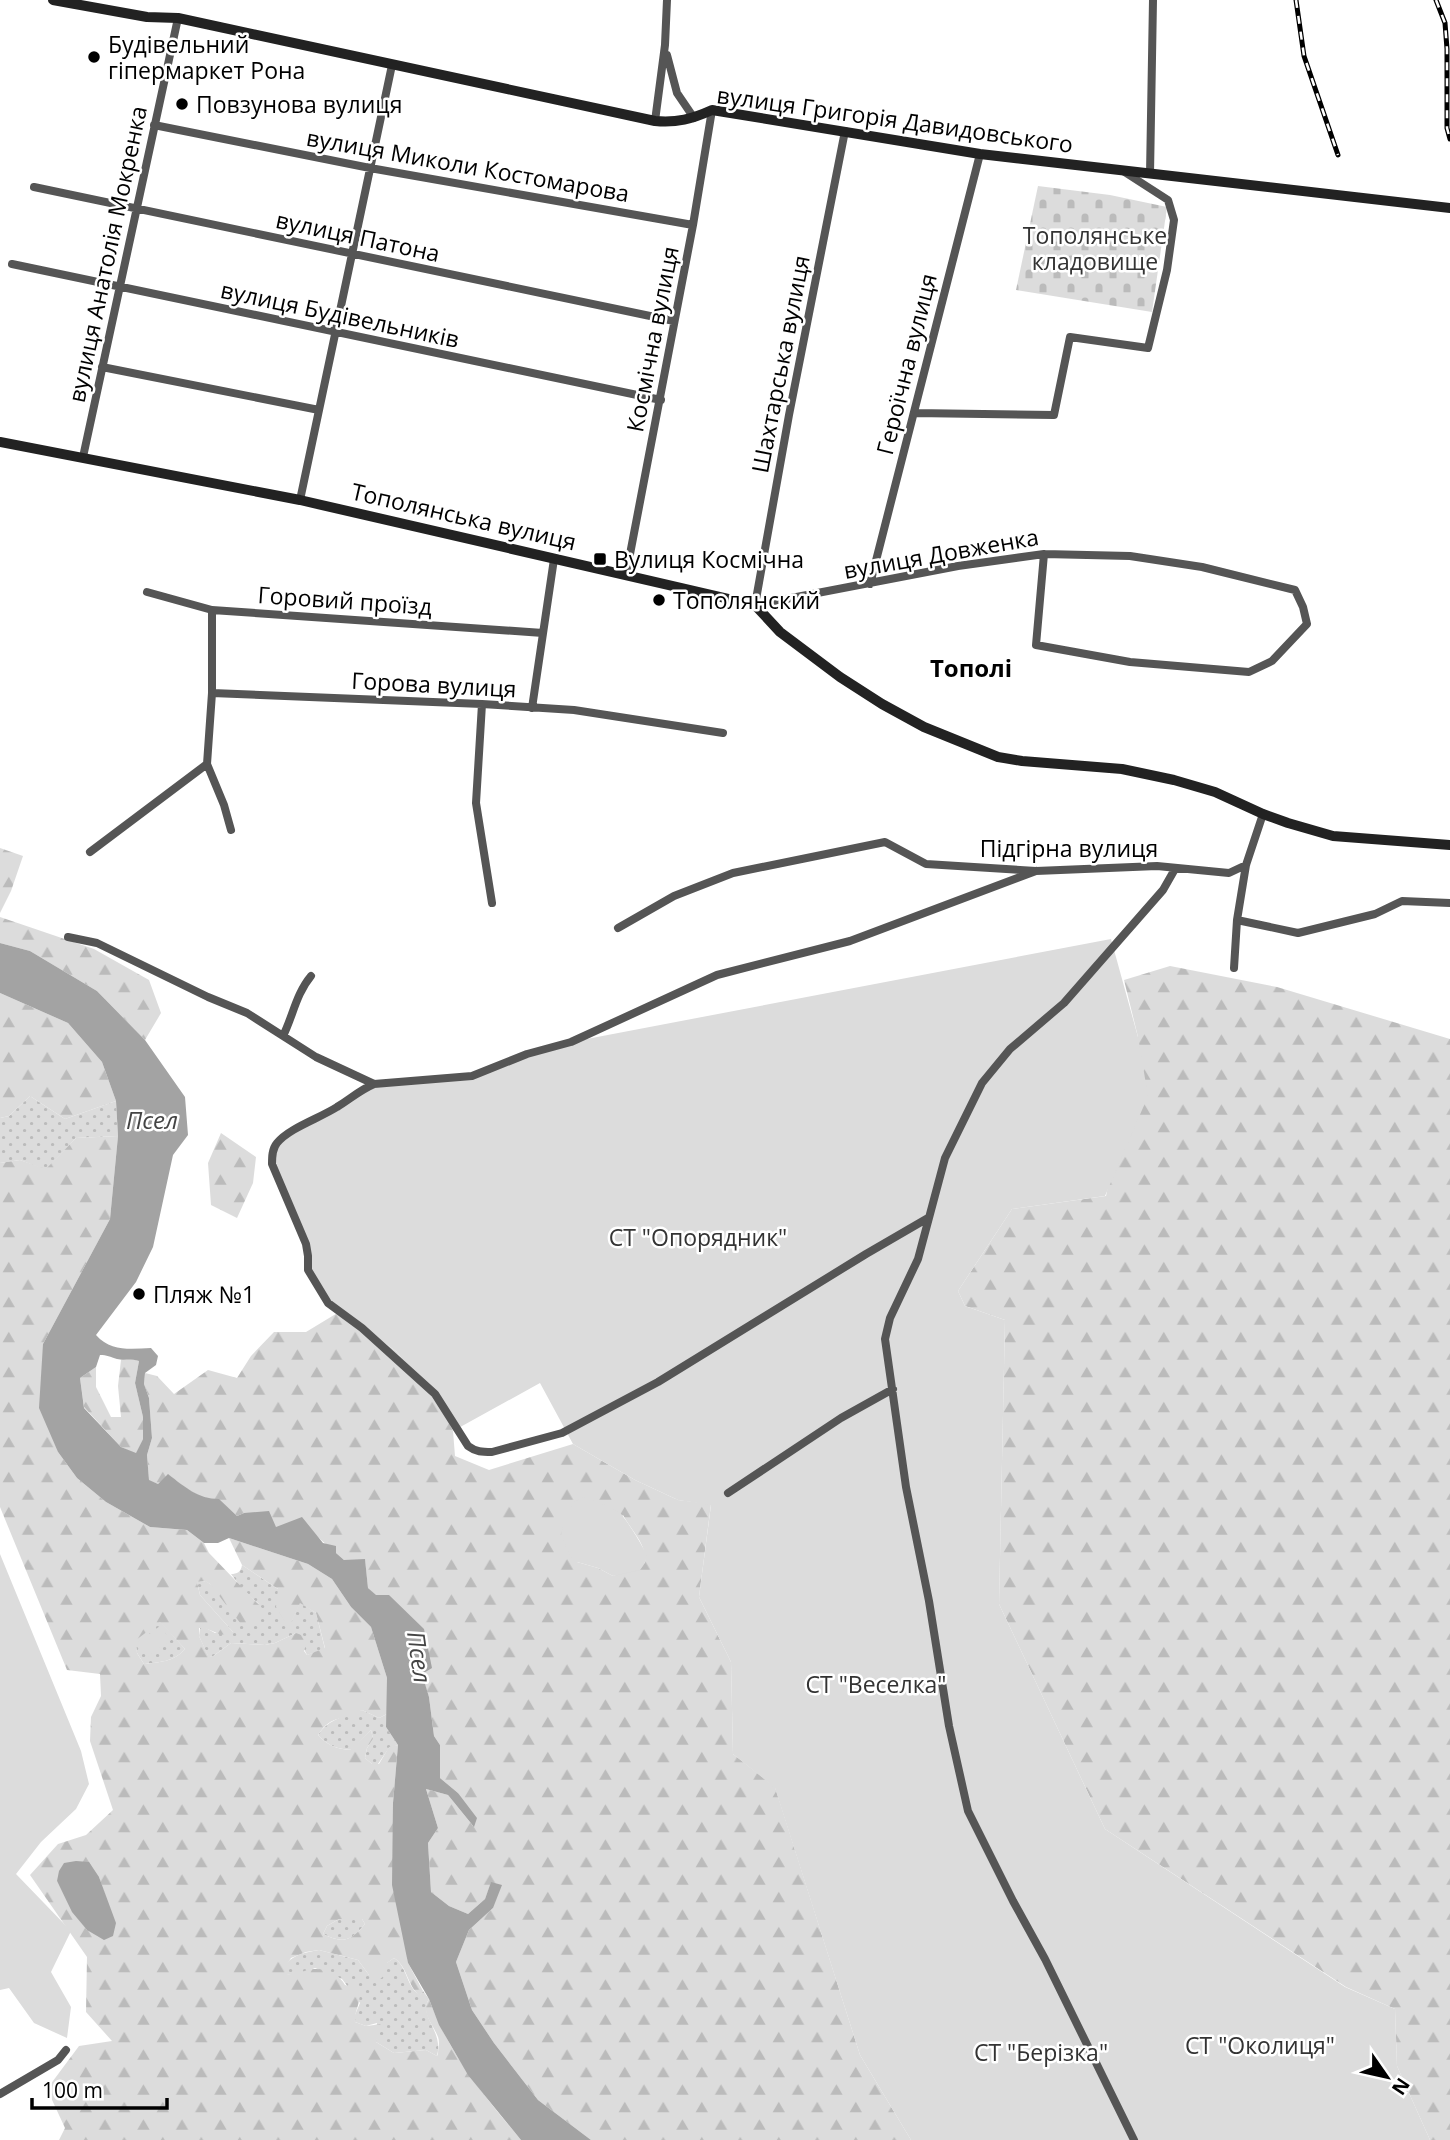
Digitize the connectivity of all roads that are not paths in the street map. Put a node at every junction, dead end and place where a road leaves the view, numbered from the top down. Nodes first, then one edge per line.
1 (53, 0) edge
2 (667, 0) edge
3 (1153, 0) edge
4 (178, 18) junction
5 (665, 45) junction
6 (392, 65) junction
7 (712, 110) junction
8 (694, 118) junction
9 (655, 121) junction
10 (155, 125) junction
11 (845, 131) junction
12 (980, 154) junction
13 (370, 167) junction
14 (1123, 171) junction
15 (1150, 174) junction
16 (34, 187) dead end
17 (137, 207) junction
18 (1450, 208) edge
19 (693, 225) junction
20 (352, 255) junction
21 (12, 264) dead end
22 (120, 286) junction
23 (674, 321) junction
24 (335, 333) junction
25 (102, 367) junction
26 (661, 400) junction
27 (319, 410) junction
28 (914, 413) junction
29 (0, 442) edge
30 (83, 457) junction
31 (300, 500) junction
32 (1044, 554) junction
33 (554, 559) junction
34 (626, 575) junction
35 (870, 584) junction
36 (147, 592) dead end
37 (755, 605) junction
38 (212, 610) junction
39 (543, 633) junction
40 (212, 693) junction
41 (482, 704) junction
42 (532, 708) junction
43 (723, 733) dead end
44 (207, 764) junction
45 (1263, 814) junction
46 (231, 830) dead end
47 (1450, 845) edge
48 (90, 852) dead end
49 (1246, 865) junction
50 (1175, 869) junction
51 (1036, 871) junction
52 (492, 903) dead end
53 (1450, 903) edge
54 (1237, 919) junction
55 (618, 929) dead end
56 (68, 937) dead end
57 (1234, 968) dead end
58 (311, 976) dead end
59 (283, 1036) junction
60 (374, 1084) junction
61 (928, 1218) junction
62 (893, 1389) junction
63 (728, 1493) dead end
64 (66, 2050) dead end
65 (0, 2094) edge
66 (1134, 2140) edge

1 - 4 street, вулиця Григорія Давидовського
2 - 5 street
3 - 15 street
4 - 6 street, вулиця Григорія Давидовського
4 - 10 street, вулиця Анатолія Мокренка
5 - 8 street
5 - 9 street
6 - 9 street, вулиця Григорія Давидовського
6 - 13 street
7 - 8 street, вулиця Григорія Давидовського
7 - 11 street, вулиця Григорія Давидовського
7 - 19 street, Космічна вулиця
8 - 9 street, вулиця Григорія Давидовського
10 - 13 street, вулиця Миколи Костомарова
10 - 17 street, вулиця Анатолія Мокренка
11 - 12 street, вулиця Григорія Давидовського
11 - 37 street, Шахтарська вулиця
12 - 14 street, вулиця Григорія Давидовського
12 - 28 street, Героїчна вулиця
13 - 19 street, вулиця Миколи Костомарова
13 - 20 street
14 - 15 street, вулиця Григорія Давидовського
14 - 28 street
15 - 18 street, вулиця Григорія Давидовського
16 - 17 street, вулиця Патона
17 - 20 street, вулиця Патона
17 - 22 street, вулиця Анатолія Мокренка
19 - 23 street, Космічна вулиця
20 - 23 street, вулиця Патона
20 - 24 street
21 - 22 street, вулиця Будівельників
22 - 24 street, вулиця Будівельників
22 - 25 street, вулиця Анатолія Мокренка
23 - 26 street, Космічна вулиця
24 - 26 street, вулиця Будівельників
24 - 27 street
25 - 27 street
25 - 30 street, вулиця Анатолія Мокренка
26 - 34 street, Космічна вулиця
27 - 31 street
28 - 35 street, Героїчна вулиця
29 - 30 street, Тополянська вулиця
30 - 31 street, Тополянська вулиця
31 - 33 street, Тополянська вулиця
32 - 32 street, вулиця Довженка
32 - 35 street, вулиця Довженка
33 - 34 street, Тополянська вулиця
33 - 39 street
34 - 37 street, Тополянська вулиця
35 - 37 street, вулиця Довженка
36 - 38 street, Горовий проїзд
37 - 45 street
38 - 39 street, Горовий проїзд
38 - 40 street
39 - 42 street
40 - 41 street, Горова вулиця
40 - 44 street
41 - 42 street, Горова вулиця
41 - 52 street
42 - 43 street, Горова вулиця
44 - 46 street
44 - 48 street
45 - 47 street
45 - 49 street
49 - 50 street, Підгірна вулиця
49 - 54 street
50 - 51 street, Підгірна вулиця
50 - 61 street
51 - 55 street, Підгірна вулиця
51 - 60 street
53 - 54 street
54 - 57 street
56 - 59 street
58 - 59 street
59 - 60 street
60 - 61 street
61 - 62 street
62 - 63 street
62 - 66 street
64 - 65 street

